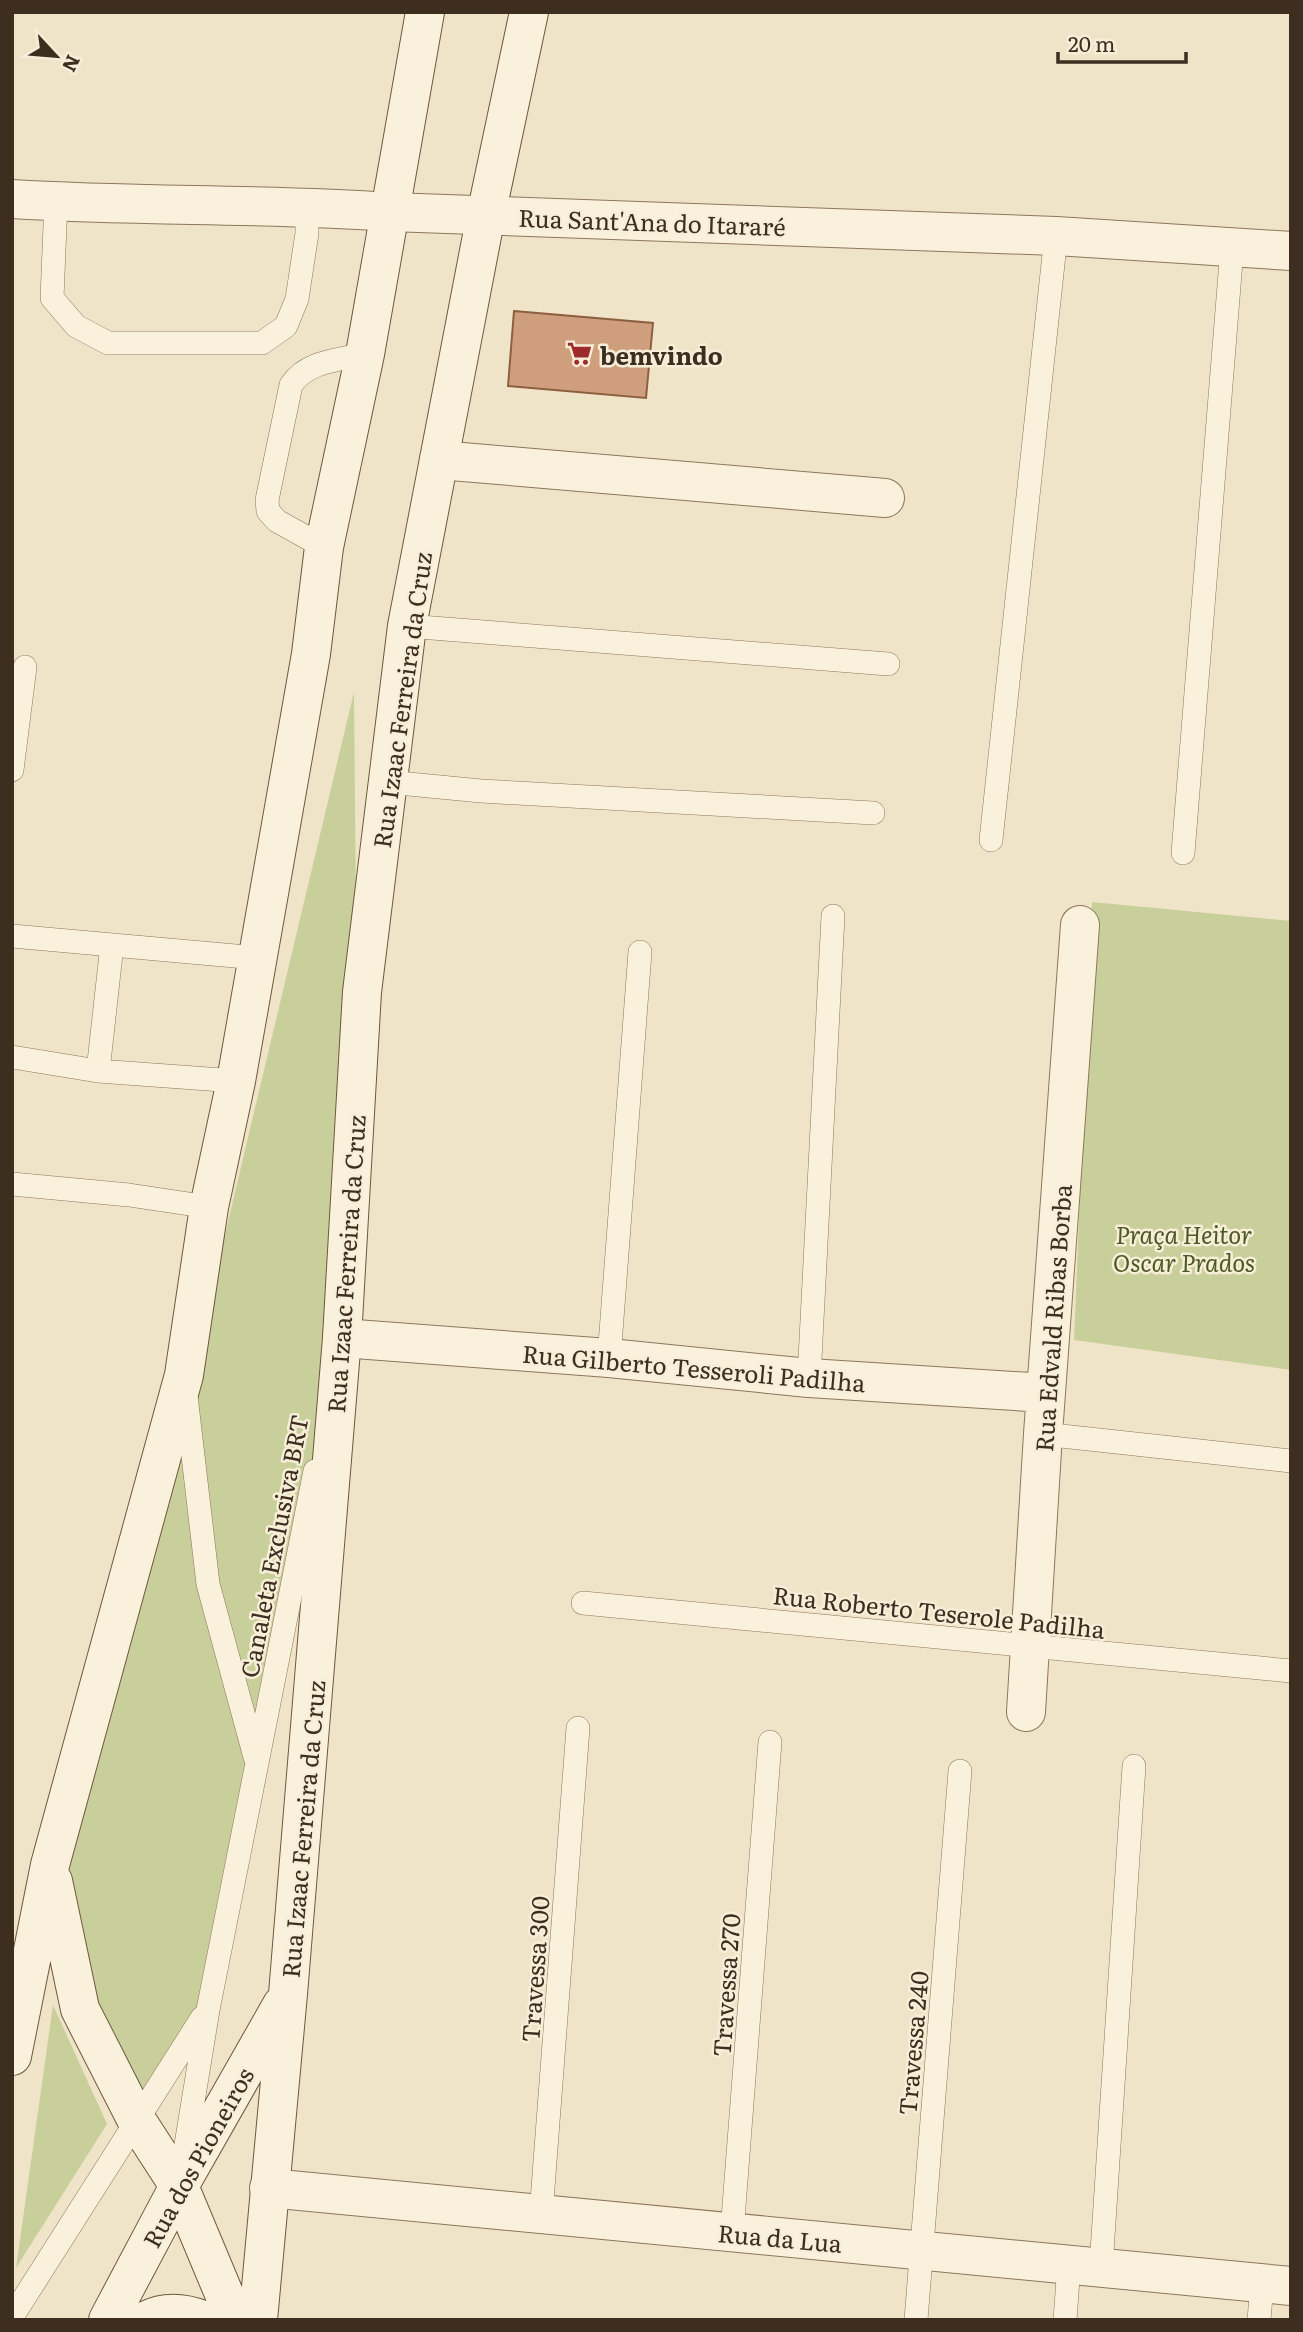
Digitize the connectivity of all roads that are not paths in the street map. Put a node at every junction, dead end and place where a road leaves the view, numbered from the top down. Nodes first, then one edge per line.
1 (425, 12) edge
2 (529, 12) edge
3 (12, 200) edge
4 (56, 202) junction
5 (307, 206) junction
6 (390, 212) junction
7 (486, 215) junction
8 (1056, 236) junction
9 (1232, 249) junction
10 (1291, 251) edge
11 (365, 354) junction
12 (439, 460) junction
13 (885, 498) dead end
14 (324, 547) junction
15 (407, 626) junction
16 (888, 664) dead end
17 (25, 667) dead end
18 (12, 770) edge
19 (388, 782) junction
20 (873, 813) dead end
21 (991, 840) dead end
22 (1183, 853) dead end
23 (833, 916) dead end
24 (1080, 925) dead end
25 (12, 936) edge
26 (112, 945) junction
27 (640, 952) dead end
28 (257, 958) junction
29 (12, 1057) edge
30 (98, 1071) junction
31 (236, 1081) junction
32 (12, 1184) edge
33 (209, 1207) junction
34 (342, 1339) junction
35 (609, 1359) junction
36 (184, 1376) junction
37 (809, 1378) junction
38 (1046, 1392) junction
39 (1043, 1434) junction
40 (1291, 1461) edge
41 (583, 1603) dead end
42 (1030, 1646) junction
43 (1291, 1671) edge
44 (1026, 1712) dead end
45 (578, 1728) dead end
46 (770, 1742) dead end
47 (257, 1764) junction
48 (1134, 1766) dead end
49 (960, 1771) dead end
50 (50, 1865) junction
51 (288, 1994) junction
52 (208, 2010) junction
53 (14, 2039) edge
54 (137, 2121) junction
55 (179, 2186) junction
56 (269, 2188) junction
57 (541, 2214) junction
58 (732, 2232) junction
59 (923, 2250) junction
60 (1085, 2266) junction
61 (1271, 2297) edge
62 (12, 2317) edge
63 (108, 2320) edge
64 (147, 2320) edge
65 (203, 2320) edge
66 (235, 2320) edge
67 (258, 2320) edge
68 (916, 2320) edge
69 (1065, 2320) edge

1 - 6 main road
2 - 7 main road
3 - 4 main road, Rua Sant'Ana do Itararé
4 - 5 main road, Rua Sant'Ana do Itararé
4 - 5 lane
5 - 6 main road, Rua Sant'Ana do Itararé
6 - 7 main road, Rua Sant'Ana do Itararé
6 - 11 main road
7 - 8 main road, Rua Sant'Ana do Itararé
7 - 12 main road, Rua Izaac Ferreira da Cruz
8 - 9 main road, Rua Sant'Ana do Itararé
8 - 21 lane
9 - 10 main road, Rua Sant'Ana do Itararé
9 - 22 lane
11 - 14 main road
11 - 14 lane
12 - 13 main road
12 - 15 main road, Rua Izaac Ferreira da Cruz
14 - 28 main road
15 - 16 lane
15 - 19 main road, Rua Izaac Ferreira da Cruz
17 - 18 lane
19 - 20 lane
19 - 34 main road, Rua Izaac Ferreira da Cruz
23 - 37 lane
24 - 38 main road, Rua Edvald Ribas Borba
25 - 26 lane
26 - 28 lane
26 - 30 lane
27 - 35 lane
28 - 31 main road
29 - 30 lane
30 - 31 lane
31 - 33 main road
32 - 33 lane
33 - 36 main road
34 - 35 main road, Rua Gilberto Tesseroli Padilha
34 - 47 lane, Canaleta Exclusiva BRT
34 - 51 main road, Rua Izaac Ferreira da Cruz
35 - 37 main road, Rua Gilberto Tesseroli Padilha
36 - 47 lane, Canaleta Exclusiva BRT
36 - 50 main road
37 - 38 main road, Rua Gilberto Tesseroli Padilha
38 - 39 main road, Rua Edvald Ribas Borba
39 - 40 lane
39 - 42 main road, Rua Edvald Ribas Borba
41 - 42 lane, Rua Roberto Teserole Padilha
42 - 43 lane, Rua Roberto Teserole Padilha
42 - 44 main road, Rua Edvald Ribas Borba
45 - 57 lane, Travessa 300
46 - 58 lane, Travessa 270
47 - 52 lane, Canaleta Exclusiva BRT
48 - 60 lane
49 - 59 lane, Travessa 240
50 - 53 main road
50 - 54 main road
51 - 55 main road, Rua dos Pioneiros
51 - 56 main road, Rua Izaac Ferreira da Cruz
52 - 54 lane, Canaleta Exclusiva BRT
52 - 55 lane, Canaleta Exclusiva BRT
54 - 55 main road
54 - 62 lane, Canaleta Exclusiva BRT
55 - 63 main road, Rua dos Pioneiros
55 - 66 main road
56 - 57 main road, Rua da Lua
56 - 67 main road, Rua Izaac Ferreira da Cruz
57 - 58 main road, Rua da Lua
58 - 59 main road, Rua da Lua
59 - 60 main road, Rua da Lua
59 - 68 lane, Travessa 240
60 - 61 main road, Rua da Lua
60 - 69 lane
64 - 65 main road

